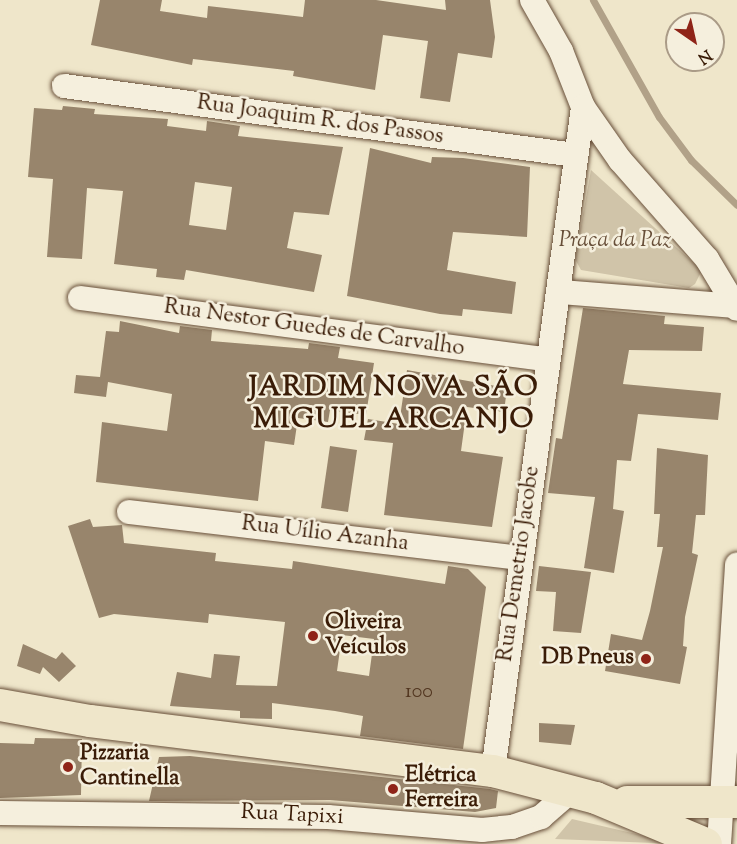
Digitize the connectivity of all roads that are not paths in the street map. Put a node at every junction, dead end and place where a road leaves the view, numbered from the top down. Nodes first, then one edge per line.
1 (532, 0) edge
2 (64, 86) dead end
3 (583, 107) junction
4 (575, 155) junction
5 (561, 292) junction
6 (80, 298) dead end
7 (736, 308) edge
8 (548, 360) junction
9 (129, 512) dead end
10 (520, 558) junction
11 (737, 565) edge
12 (0, 705) edge
13 (493, 771) junction
14 (583, 794) junction
15 (729, 803) edge
16 (0, 813) edge
17 (706, 844) edge
18 (719, 844) edge

1 - 3 street
2 - 4 street, Rua Joaquim R. dos Passos
3 - 4 street, Rua Demetrio Jacobe
3 - 7 street
4 - 5 street, Rua Demetrio Jacobe
5 - 7 street
5 - 8 street, Rua Demetrio Jacobe
6 - 8 street, Rua Nestor Guedes de Carvalho
8 - 10 street, Rua Demetrio Jacobe
9 - 10 street, Rua Uílio Azanha
10 - 13 street, Rua Demetrio Jacobe
11 - 15 street
12 - 13 main road
13 - 14 main road
14 - 15 main road
14 - 16 street, Rua Tapixi
14 - 17 main road
15 - 18 street

